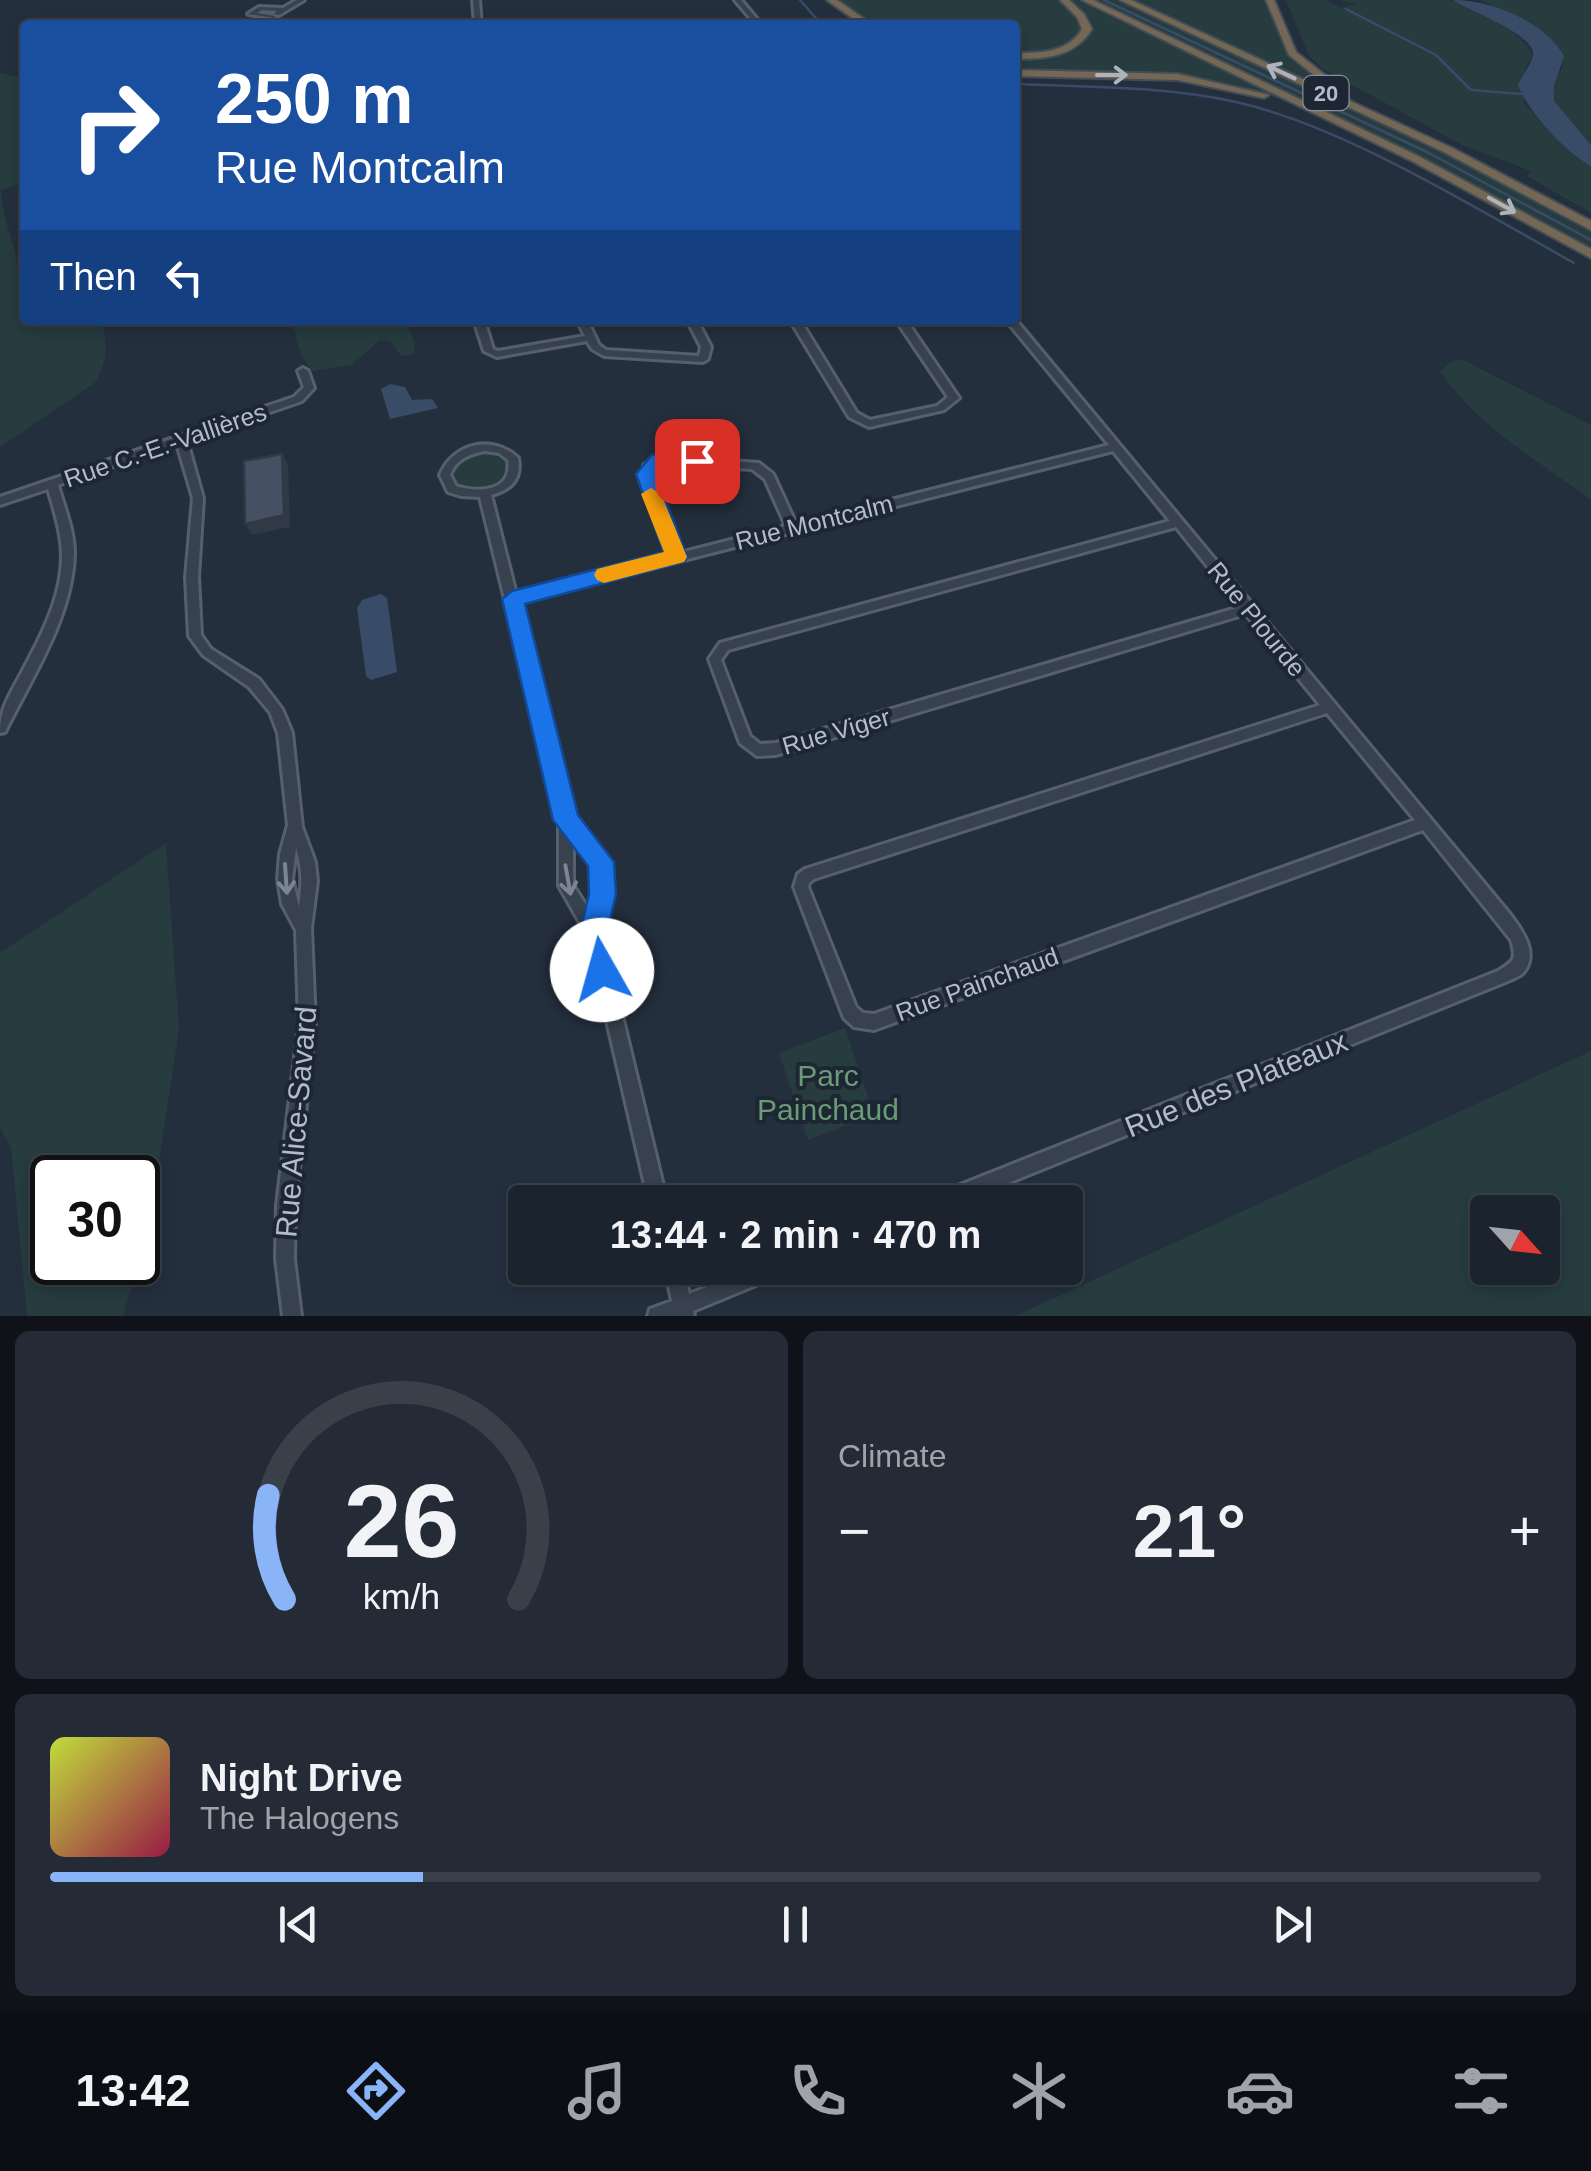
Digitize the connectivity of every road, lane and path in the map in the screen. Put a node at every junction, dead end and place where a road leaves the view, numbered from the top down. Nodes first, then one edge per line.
1 (300, 0) edge
2 (738, 0) edge
3 (818, 0) edge
4 (831, 0) edge
5 (1064, 0) edge
6 (1086, 0) edge
7 (1124, 0) edge
8 (1270, 0) edge
9 (282, 10) junction
10 (826, 11) dead end
11 (269, 20) edge
12 (273, 20) edge
13 (756, 20) edge
14 (861, 20) edge
15 (1020, 56) edge
16 (1020, 73) edge
17 (1416, 159) junction
18 (1526, 190) junction
19 (1591, 226) edge
20 (1591, 254) edge
21 (481, 325) edge
22 (584, 325) edge
23 (694, 325) edge
24 (799, 325) edge
25 (904, 325) edge
26 (1015, 325) edge
27 (589, 338) junction
28 (302, 372) dead end
29 (181, 439) junction
30 (1116, 446) junction
31 (52, 484) junction
32 (485, 494) junction
33 (0, 501) edge
34 (1177, 522) junction
35 (792, 528) junction
36 (676, 557) junction
37 (512, 599) junction
38 (1248, 609) junction
39 (1328, 706) junction
40 (0, 728) edge
41 (566, 820) junction
42 (1424, 823) junction
43 (294, 827) junction
44 (303, 928) junction
45 (594, 933) junction
46 (1524, 954) joint
47 (654, 1185) edge
48 (982, 1185) edge
49 (678, 1285) edge
50 (739, 1285) edge
51 (684, 1310) edge
52 (292, 1316) edge
53 (657, 1316) edge

1 - 9 street
2 - 13 street
3 - 10 highway
4 - 14 highway
5 - 15 highway
6 - 17 highway, 20
18 -> 7 highway, 20
8 - 18 highway
9 - 11 street
9 - 12 street
16 -> 17 highway
17 -> 20 highway, 20
18 - 19 highway, 20
21 - 27 street
22 - 27 street
23 - 27 street
24 - 25 street
26 - 30 street, Rue Plourde
28 - 29 street, Rue C.-E.-Vallières
29 - 31 street, Rue C.-E.-Vallières
29 - 43 street, Rue Alice-Savard
30 - 34 street, Rue Plourde
30 - 35 street, Rue Montcalm
31 - 33 street, Rue C.-E.-Vallières
31 - 40 street
32 - 32 street
32 - 37 street
34 - 38 street, Rue Plourde
34 - 38 street, Rue Viger
35 - 36 street, Rue Montcalm
35 - 36 street
36 - 37 street, Rue Montcalm
37 - 41 street
38 - 39 street, Rue Plourde
39 - 42 street, Rue Plourde
39 - 42 street, Rue Painchaud
41 -> 45 street
41 - 45 street
42 - 46 street, Rue Plourde
43 - 44 street, Rue Alice-Savard
43 -> 44 street, Rue Alice-Savard
44 - 52 street, Rue Alice-Savard
45 - 47 street
46 - 48 street, Rue des Plateaux
49 - 51 street
50 - 51 street
51 - 53 street

